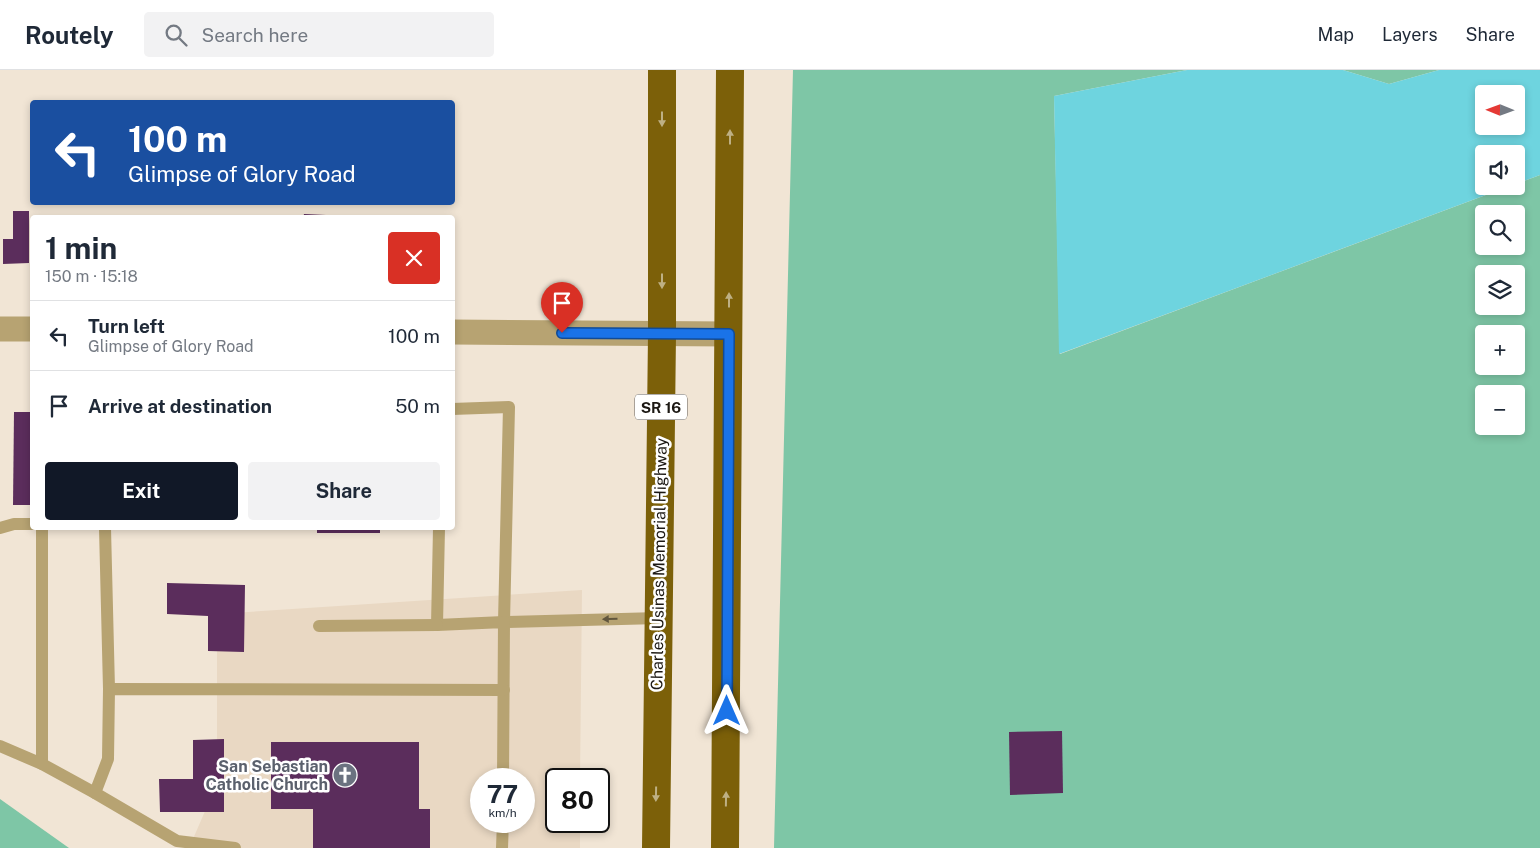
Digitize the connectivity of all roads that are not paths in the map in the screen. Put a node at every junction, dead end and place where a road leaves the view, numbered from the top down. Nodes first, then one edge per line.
1 (662, 70) edge
2 (730, 70) edge
3 (0, 329) edge
4 (30, 329) edge
5 (455, 332) edge
6 (662, 334) junction
7 (729, 334) junction
8 (455, 409) edge
9 (30, 524) edge
10 (0, 528) edge
11 (42, 530) edge
12 (105, 530) edge
13 (439, 530) edge
14 (659, 618) junction
15 (504, 622) junction
16 (437, 625) junction
17 (319, 626) dead end
18 (109, 689) junction
19 (504, 690) junction
20 (0, 746) edge
21 (42, 764) junction
22 (503, 768) edge
23 (95, 793) junction
24 (503, 833) edge
25 (235, 848) edge
26 (502, 848) edge
27 (656, 848) edge
28 (725, 848) edge

1 -> 6 highway, Charles Usinas Memorial Highway / SR 16
7 -> 2 highway
3 - 4 street
5 - 6 street
6 - 7 street
6 - 14 highway, Charles Usinas Memorial Highway / SR 16
28 -> 7 highway
8 - 15 lane
9 - 10 lane
11 - 21 lane
12 - 18 lane
13 - 16 lane
14 -> 15 lane
14 -> 27 highway, Charles Usinas Memorial Highway / SR 16
15 - 16 lane
15 - 19 lane
16 - 17 lane
18 - 19 lane
18 - 23 lane
19 - 22 lane
20 - 21 lane
21 - 23 lane
23 - 25 lane
24 - 26 lane

